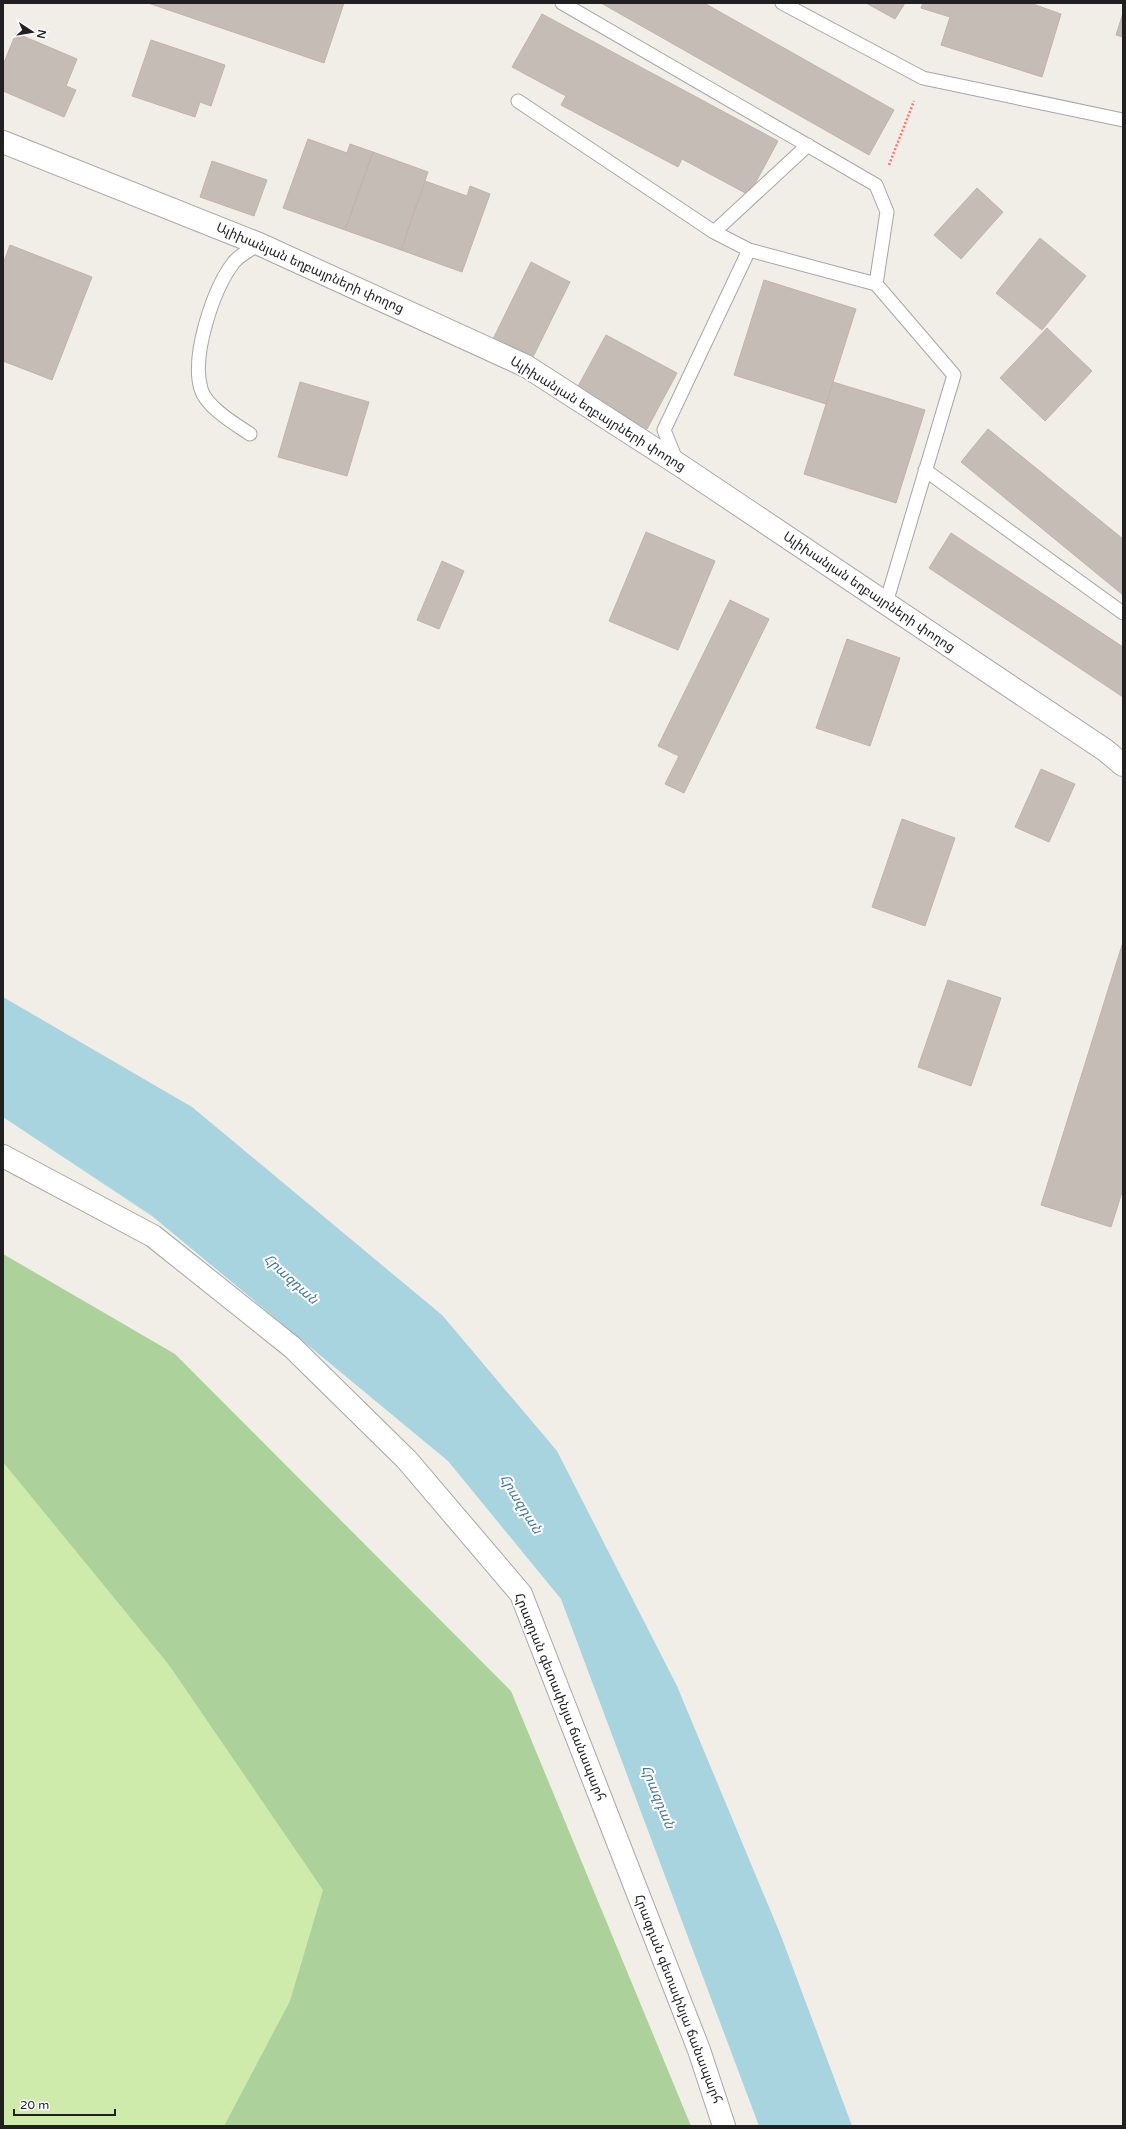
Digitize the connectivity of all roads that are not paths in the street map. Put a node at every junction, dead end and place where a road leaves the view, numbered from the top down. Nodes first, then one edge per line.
1 (562, 3) edge
2 (782, 3) edge
3 (518, 101) dead end
4 (1123, 120) edge
5 (3, 142) edge
6 (808, 145) junction
7 (714, 232) junction
8 (259, 244) junction
9 (749, 250) junction
10 (876, 284) junction
11 (250, 434) dead end
12 (678, 464) junction
13 (925, 470) junction
14 (886, 603) junction
15 (1123, 613) edge
16 (1123, 765) edge
17 (3, 1156) edge
18 (724, 2126) edge

1 - 6 lane
2 - 4 lane
3 - 7 lane
5 - 8 street, Ալիխանյան եղբայրների փողոց
6 - 7 lane
6 - 10 lane
7 - 9 lane
8 - 11 lane
8 - 12 street, Ալիխանյան եղբայրների փողոց
9 - 10 lane
9 - 12 lane
10 - 13 lane
12 - 14 street, Ալիխանյան եղբայրների փողոց
13 - 14 lane
13 - 15 lane
14 - 16 street, Ալիխանյան եղբայրների փողոց
17 - 18 street, Հրազդան գետափնյա ճանապարհ

